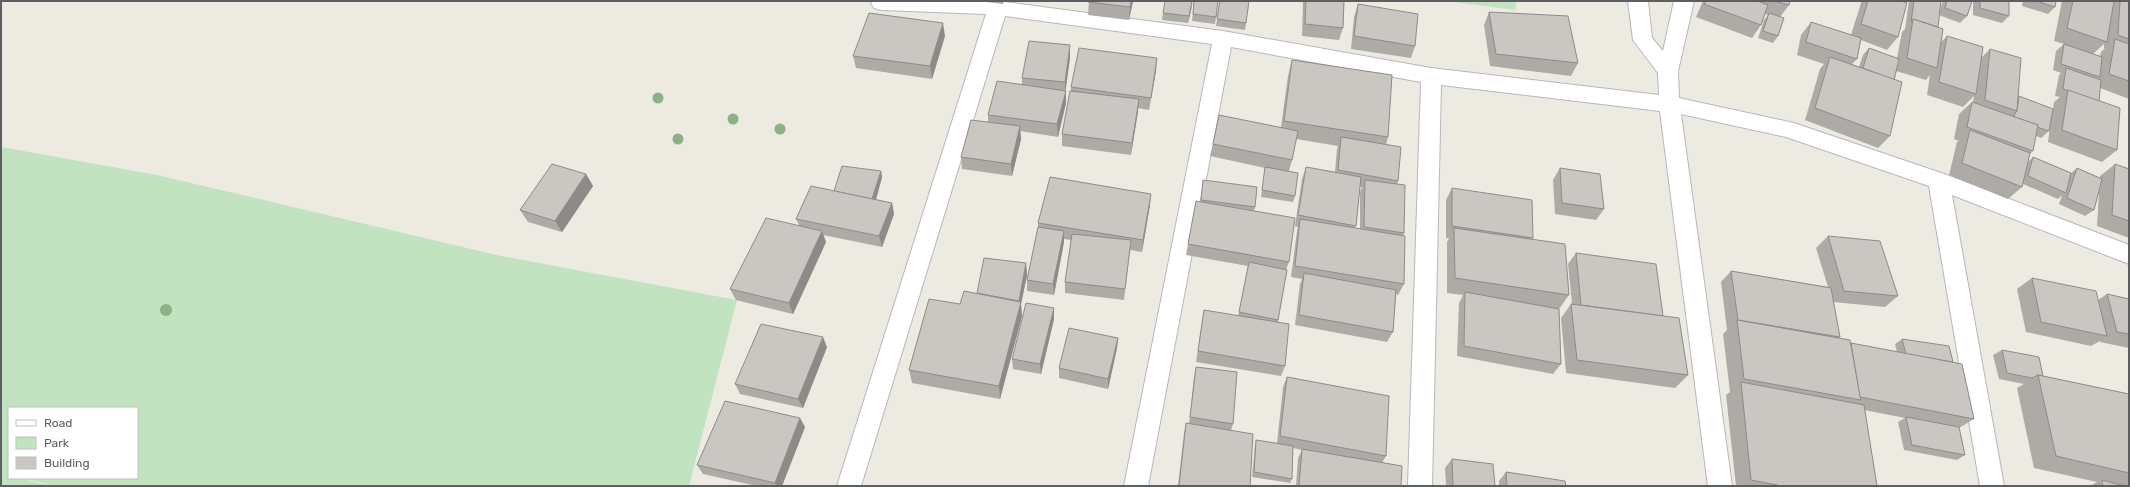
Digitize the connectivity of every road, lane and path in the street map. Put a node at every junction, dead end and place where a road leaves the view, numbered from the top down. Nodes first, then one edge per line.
1 (1638, 1) edge
2 (1684, 1) edge
3 (881, 3) dead end
4 (998, 8) junction
5 (1223, 38) junction
6 (1668, 72) junction
7 (1432, 76) junction
8 (1669, 104) junction
9 (1939, 181) junction
10 (2129, 255) edge
11 (850, 486) edge
12 (1136, 486) edge
13 (1420, 486) edge
14 (1720, 486) edge
15 (1992, 486) edge

1 - 6 street
2 - 6 street
3 - 4 street
4 - 5 street
4 - 11 street
5 - 7 street
5 - 12 street
6 - 8 street
7 - 8 street
7 - 13 street
8 - 9 street
8 - 14 street
9 - 10 street
9 - 15 street

